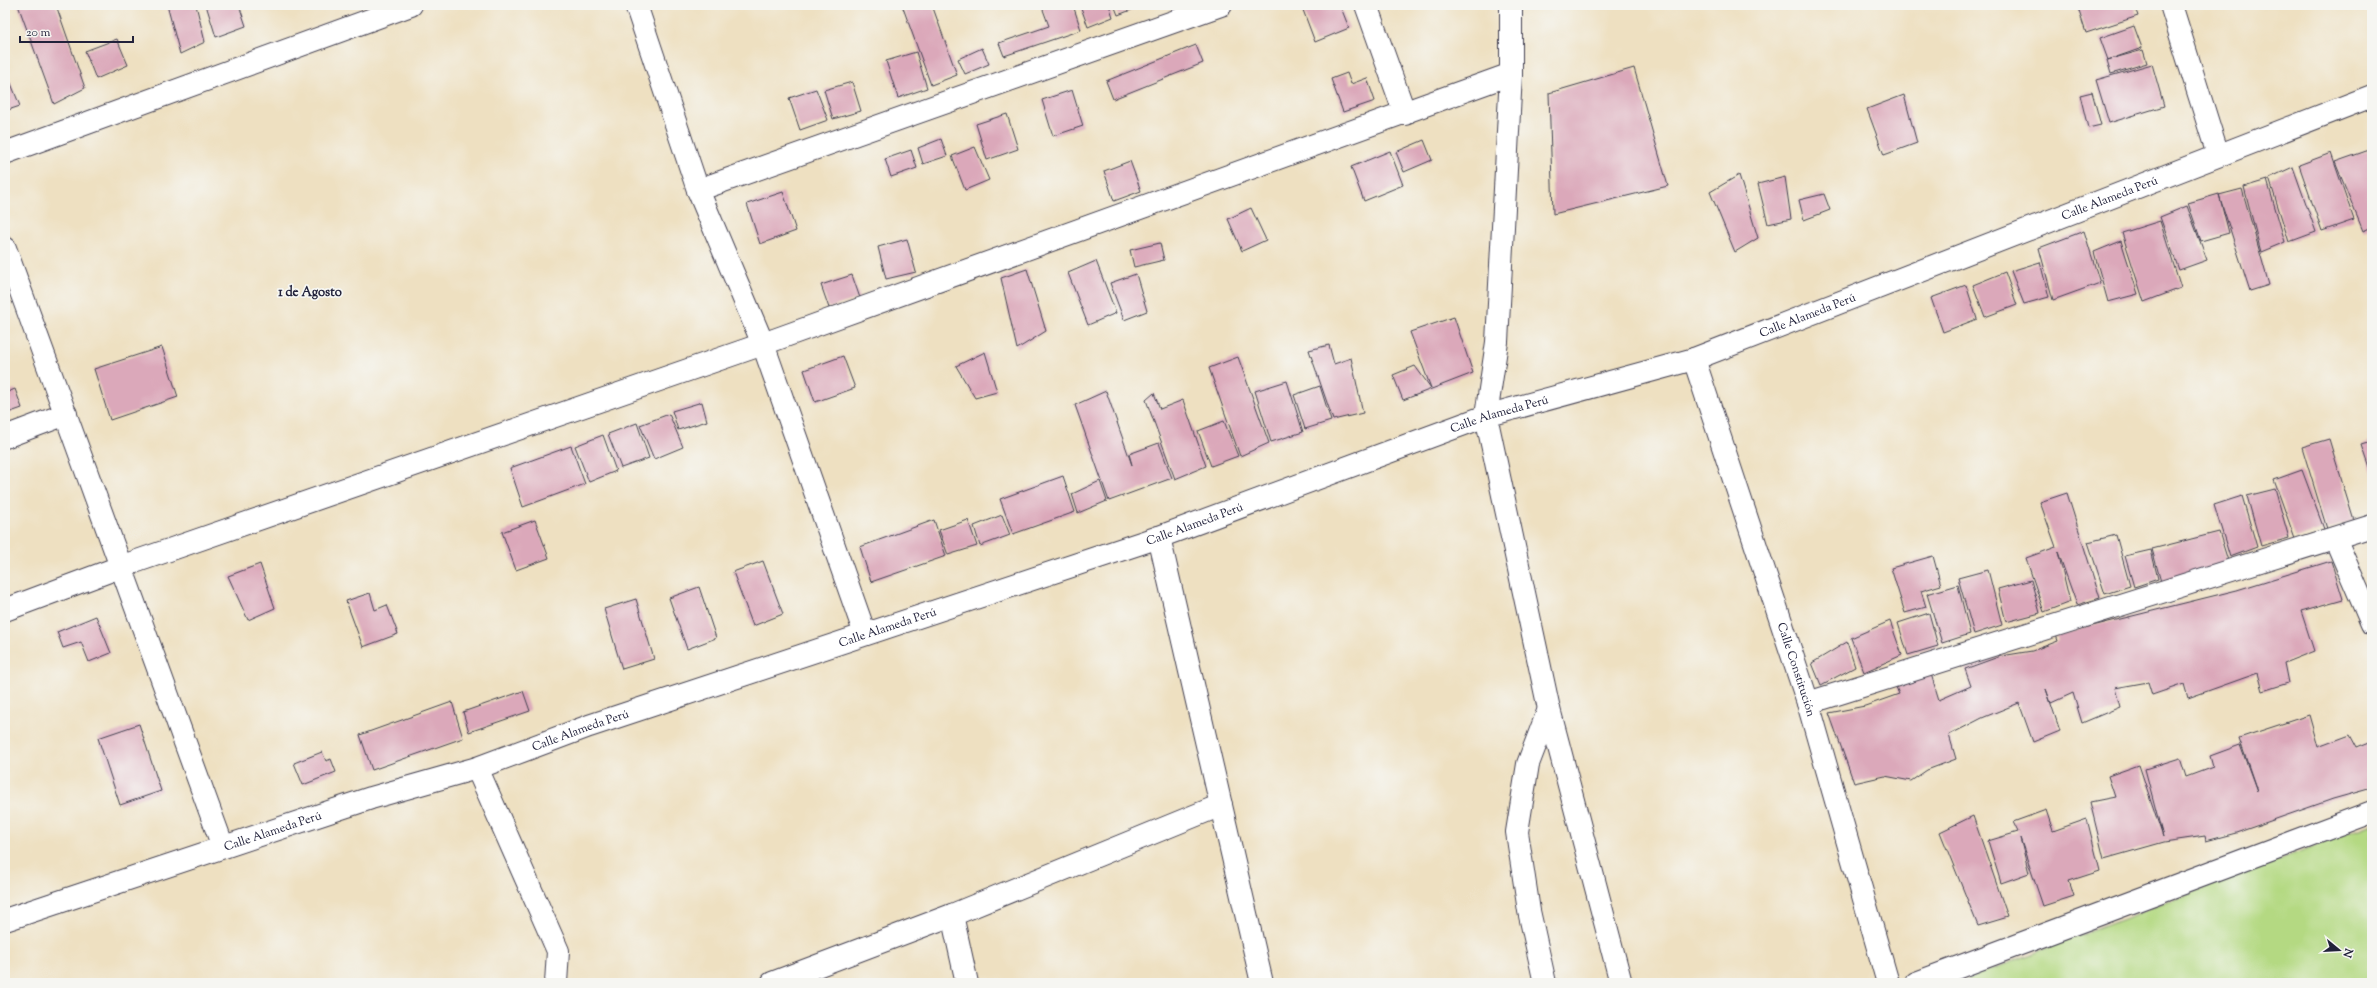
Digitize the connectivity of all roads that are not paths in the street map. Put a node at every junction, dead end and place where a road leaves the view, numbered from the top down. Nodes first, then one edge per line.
1 (411, 5) edge
2 (636, 5) edge
3 (1221, 5) edge
4 (1366, 5) edge
5 (1511, 5) edge
6 (2171, 5) edge
7 (1511, 74) junction
8 (2372, 96) edge
9 (1405, 114) junction
10 (5, 153) edge
11 (2218, 156) junction
12 (698, 190) junction
13 (5, 248) edge
14 (763, 344) junction
15 (1694, 359) junction
16 (66, 414) junction
17 (1486, 416) junction
18 (5, 437) edge
19 (2372, 526) edge
20 (1159, 536) junction
21 (2335, 538) junction
22 (120, 567) junction
23 (5, 610) edge
24 (2372, 624) edge
25 (866, 634) junction
26 (1808, 703) junction
27 (1549, 709) junction
28 (477, 768) junction
29 (1221, 805) junction
30 (2372, 812) edge
31 (223, 847) junction
32 (952, 915) junction
33 (5, 920) edge
34 (556, 983) edge
35 (772, 983) edge
36 (967, 983) edge
37 (1262, 983) edge
38 (1546, 983) edge
39 (1621, 983) edge
40 (1888, 983) edge
41 (1916, 983) edge

1 - 10 street
2 - 12 street
3 - 12 street
4 - 9 street
5 - 7 street
6 - 11 street
7 - 9 street
7 - 17 street
8 - 11 street, Calle Alameda Perú
9 - 14 street
11 - 15 street, Calle Alameda Perú
12 - 14 street
13 - 16 street
14 - 22 street
14 - 25 street
15 - 17 street, Calle Alameda Perú
15 - 26 street, Calle Constitución
16 - 18 street
16 - 22 street
17 - 20 street, Calle Alameda Perú
17 - 27 street
19 - 21 street
20 - 25 street, Calle Alameda Perú
20 - 29 street
21 - 24 street
21 - 26 street
22 - 23 street
22 - 31 street
25 - 28 street, Calle Alameda Perú
26 - 40 street, Calle Constitución
27 - 38 street
27 - 39 street
28 - 31 street, Calle Alameda Perú
28 - 34 street
29 - 32 street
29 - 37 street
30 - 41 street
31 - 33 street, Calle Alameda Perú
32 - 35 street
32 - 36 street

